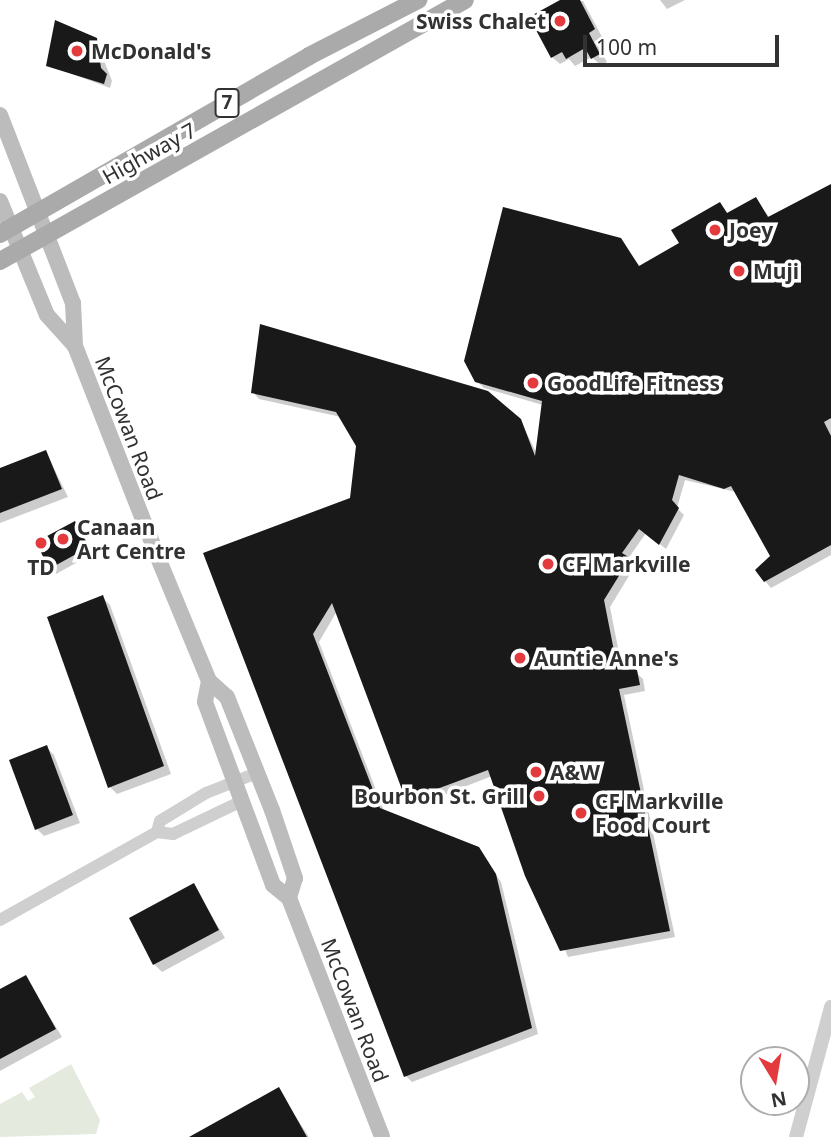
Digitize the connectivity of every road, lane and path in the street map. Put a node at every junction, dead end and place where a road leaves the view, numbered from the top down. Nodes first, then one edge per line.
1 (418, 0) edge
2 (465, 0) edge
3 (0, 115) edge
4 (0, 201) edge
5 (40, 213) junction
6 (5, 231) edge
7 (49, 234) junction
8 (20, 250) junction
9 (0, 261) edge
10 (75, 346) junction
11 (209, 681) junction
12 (257, 773) junction
13 (235, 782) junction
14 (243, 801) junction
15 (157, 832) junction
16 (289, 898) junction
17 (0, 920) edge
18 (831, 1007) edge
19 (382, 1137) edge
20 (796, 1137) edge

1 - 5 main road, Highway 7 / 7
2 - 7 main road, Highway 7 / 7
3 - 5 main road, McCowan Road
4 - 6 main road, McCowan Road
5 - 6 main road, Highway 7 / 7
5 - 7 main road, McCowan Road
6 - 8 main road, McCowan Road
7 - 8 main road, Highway 7 / 7
7 - 10 main road, McCowan Road
8 - 9 main road, Highway 7 / 7
8 - 10 main road, McCowan Road
10 - 11 main road, McCowan Road
11 - 12 main road, McCowan Road
11 - 13 main road, McCowan Road
12 - 13 street
12 - 16 main road, McCowan Road
13 - 14 main road, McCowan Road
13 - 15 street
14 - 15 street
14 - 16 main road, McCowan Road
15 - 17 street
16 - 19 main road, McCowan Road
18 - 20 street

